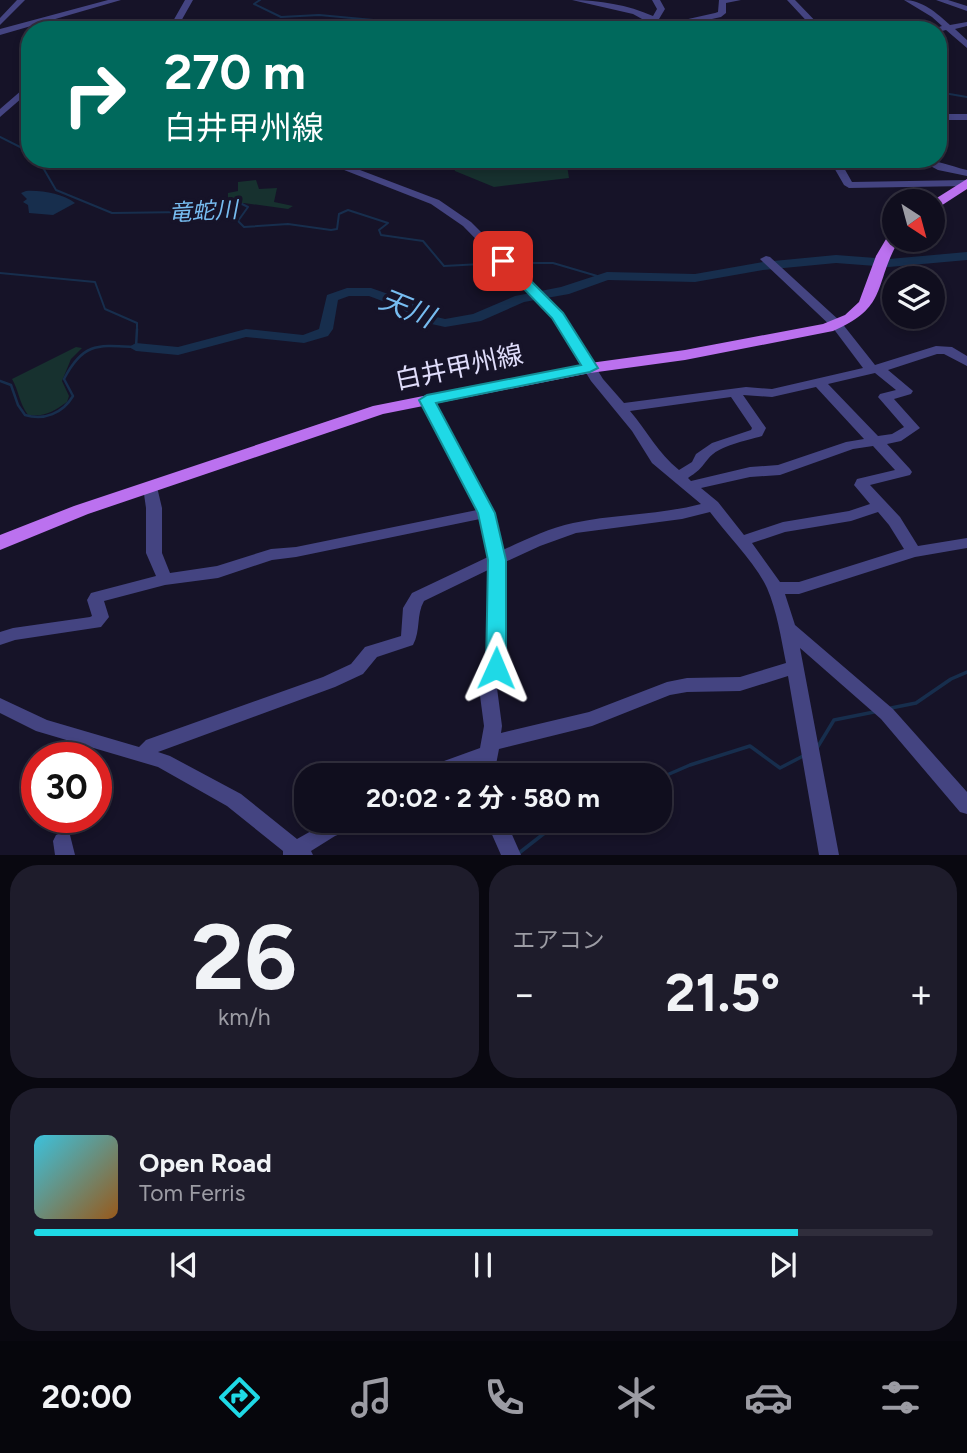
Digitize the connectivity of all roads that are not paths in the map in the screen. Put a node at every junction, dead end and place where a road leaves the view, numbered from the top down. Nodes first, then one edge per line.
1 (21, 0) edge
2 (117, 0) edge
3 (189, 0) edge
4 (576, 0) edge
5 (656, 0) edge
6 (737, 0) edge
7 (791, 0) edge
8 (908, 0) edge
9 (940, 0) edge
10 (615, 3) edge
11 (967, 9) edge
12 (655, 19) joint
13 (40, 21) edge
14 (177, 21) edge
15 (696, 21) edge
16 (811, 21) edge
17 (942, 21) edge
18 (0, 23) edge
19 (967, 24) edge
20 (21, 26) edge
21 (948, 26) joint
22 (0, 32) edge
23 (967, 46) edge
24 (21, 94) edge
25 (0, 114) edge
26 (947, 117) edge
27 (967, 117) edge
28 (344, 168) edge
29 (839, 168) edge
30 (942, 168) edge
31 (967, 173) edge
32 (967, 183) edge
33 (945, 199) edge
34 (885, 252) edge
35 (766, 259) dead end
36 (837, 325) junction
37 (967, 362) edge
38 (590, 368) junction
39 (875, 369) junction
40 (818, 381) junction
41 (735, 393) junction
42 (427, 400) junction
43 (620, 408) junction
44 (875, 441) junction
45 (684, 482) junction
46 (150, 487) junction
47 (713, 506) junction
48 (879, 506) junction
49 (486, 513) junction
50 (742, 541) junction
51 (0, 543) edge
52 (967, 543) edge
53 (914, 552) junction
54 (497, 560) junction
55 (165, 579) junction
56 (775, 588) junction
57 (788, 628) junction
58 (0, 639) edge
59 (795, 667) junction
60 (0, 705) edge
61 (490, 748) junction
62 (144, 754) junction
63 (456, 763) edge
64 (487, 763) edge
65 (967, 806) edge
66 (324, 833) edge
67 (501, 833) edge
68 (509, 851) edge
69 (297, 853) edge
70 (829, 855) edge

1 - 18 street
2 - 13 street
3 - 14 street
4 - 10 street
5 - 12 street
6 - 15 street
7 - 16 street
8 - 17 street
9 - 11 street
10 - 12 street
19 - 21 street
20 - 22 street
21 - 23 street
24 - 25 street
26 - 27 street
28 - 38 street
29 - 32 street
30 - 31 street
32 - 33 main road
34 - 36 main road, 白井甲州線
35 - 36 street
36 - 38 main road, 白井甲州線
36 - 39 street
37 - 39 street
38 - 42 main road, 白井甲州線
38 - 43 street
39 - 40 street
39 - 44 street
40 - 41 street
40 - 44 street
41 - 43 street
41 - 45 street
42 - 46 main road, 白井甲州線
42 - 49 street
43 - 45 street
44 - 45 street
44 - 48 street
45 - 47 street
46 - 51 main road, 白井甲州線
46 - 55 street
47 - 50 street
47 - 54 street
48 - 50 street
48 - 53 street
49 - 54 street
49 - 55 street
50 - 56 street
52 - 53 street
53 - 56 street
54 - 61 street
54 - 62 street
55 - 58 street
56 - 57 street
57 - 59 street
57 - 65 street
59 - 61 street
59 - 70 street
60 - 62 street
61 - 63 street
61 - 64 street
62 - 69 street
66 - 69 street
67 - 68 street

